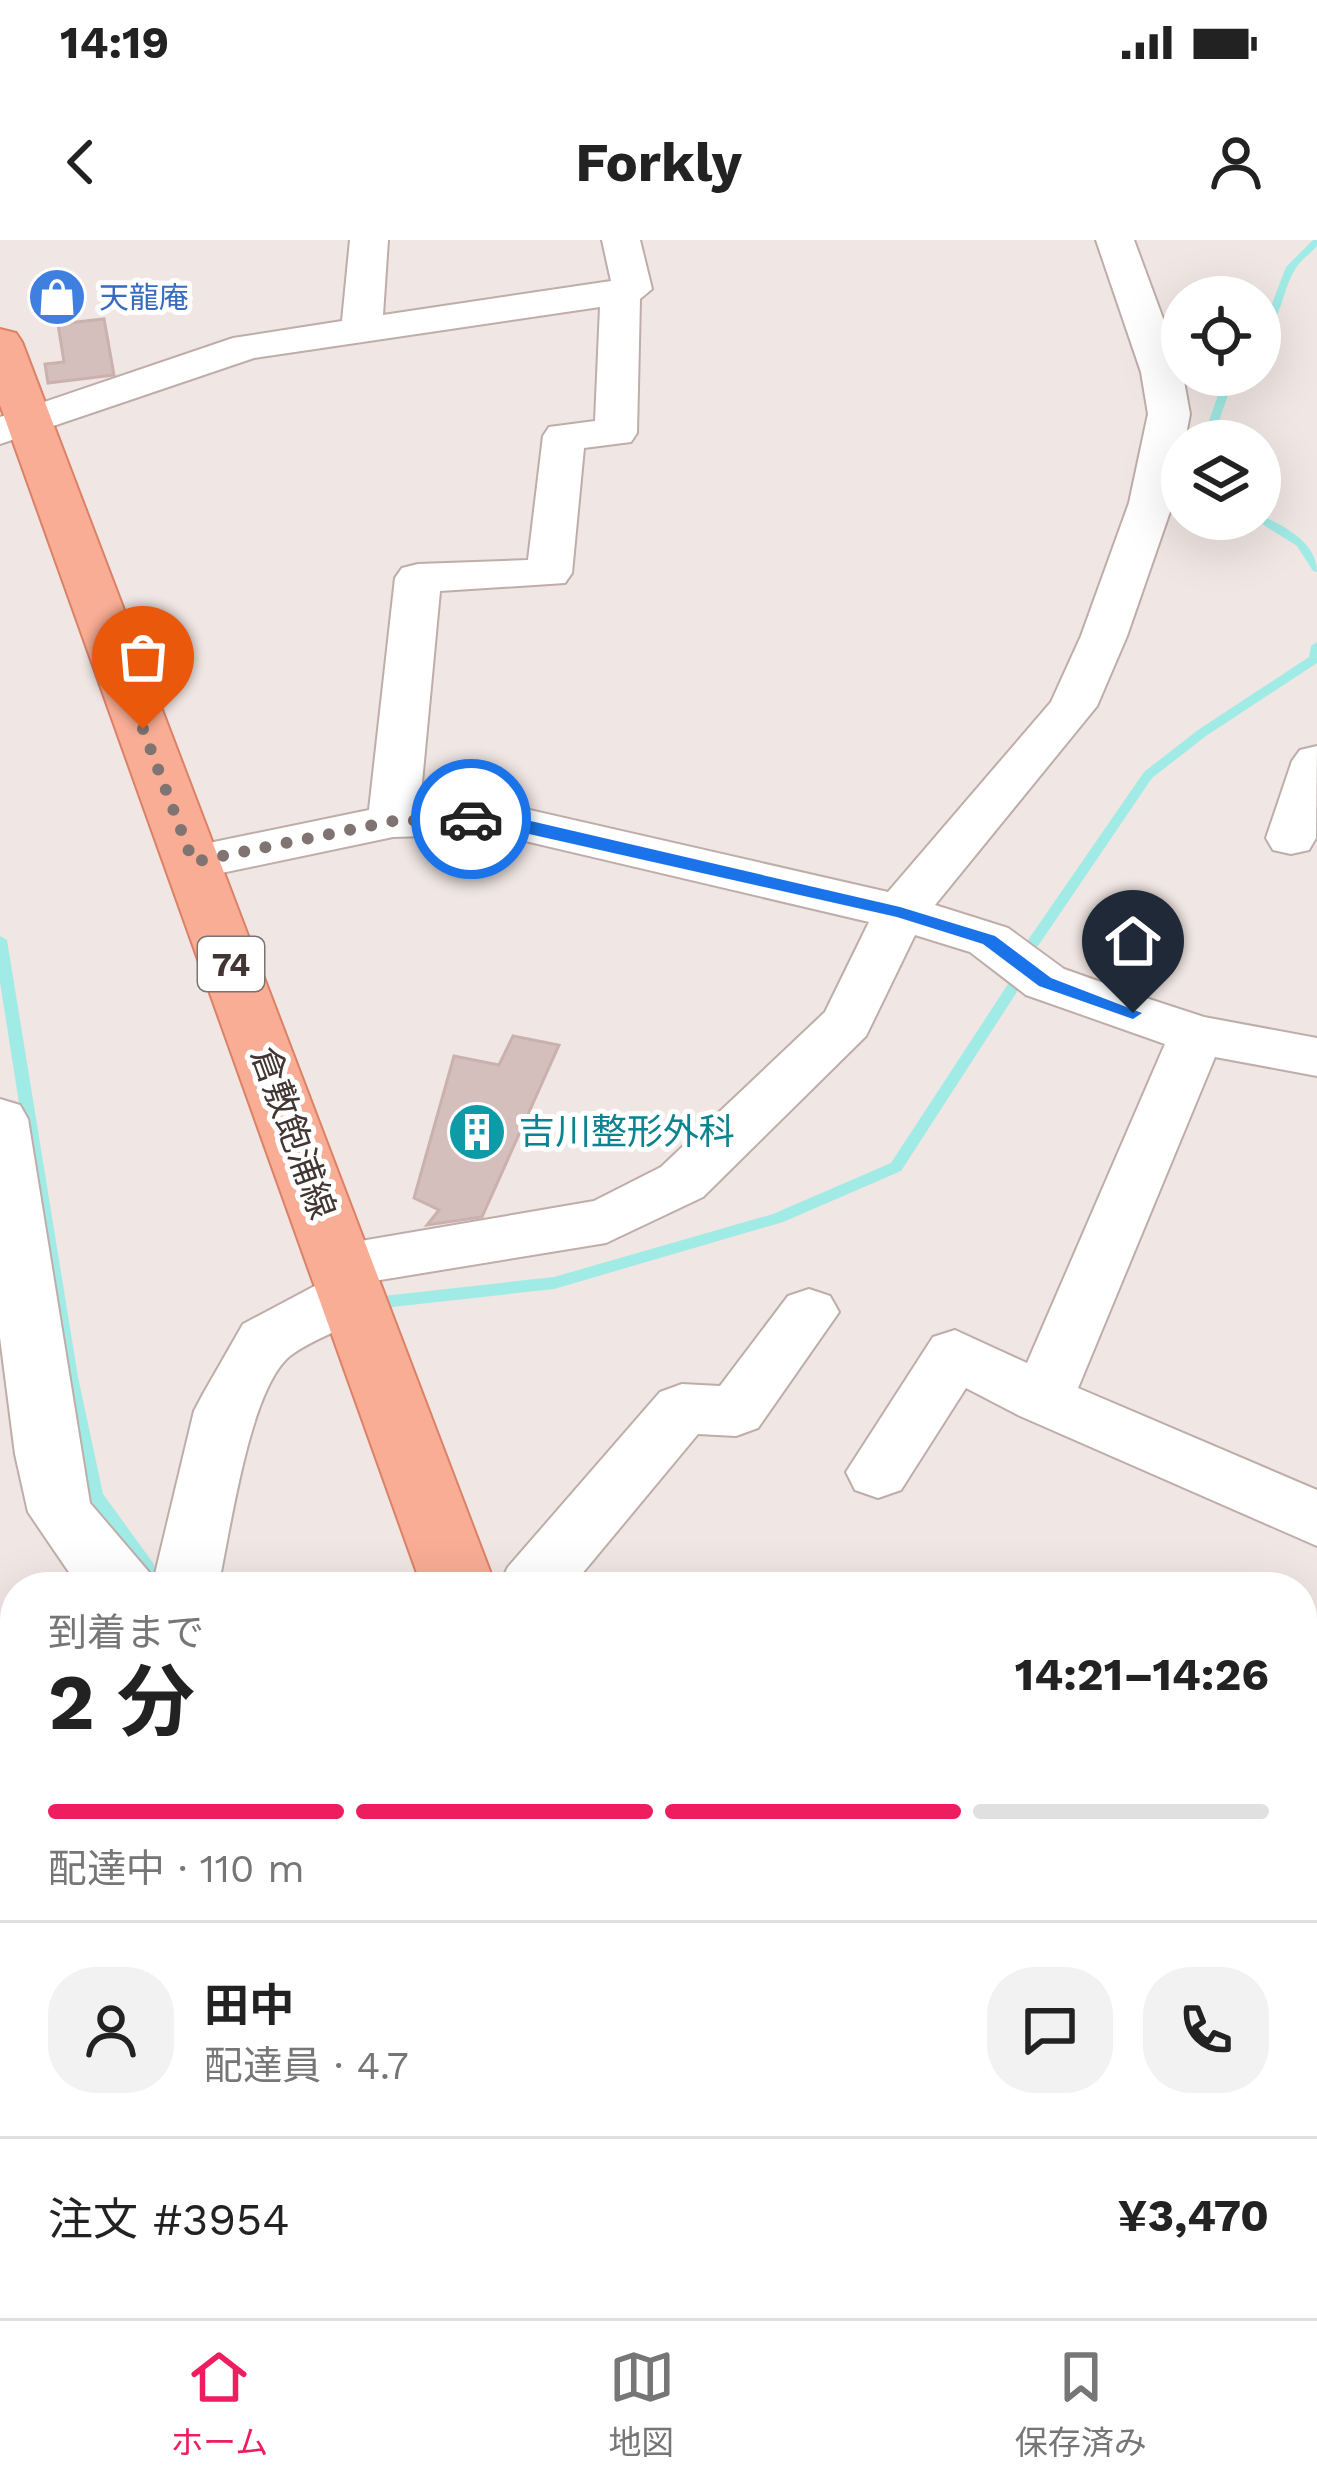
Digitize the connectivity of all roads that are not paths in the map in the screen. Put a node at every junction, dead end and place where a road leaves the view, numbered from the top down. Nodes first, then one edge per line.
1 (369, 240) edge
2 (621, 240) edge
3 (1114, 240) edge
4 (620, 292) junction
5 (361, 332) junction
6 (0, 342) edge
7 (14, 425) edge
8 (1317, 761) edge
9 (393, 821) junction
10 (1292, 838) dead end
11 (193, 862) junction
12 (900, 912) junction
13 (1197, 1035) junction
14 (1317, 1057) edge
15 (0, 1119) edge
16 (346, 1279) junction
17 (809, 1312) dead end
18 (1042, 1399) junction
19 (878, 1472) dead end
20 (1317, 1519) edge
21 (106, 1572) edge
22 (187, 1572) edge
23 (453, 1572) edge
24 (544, 1572) edge

1 - 5 street
2 - 4 street
3 - 12 street
4 - 5 street
4 - 9 street
5 - 7 street
6 - 7 main road, 倉敷飽浦線 / 74
7 - 11 main road, 倉敷飽浦線 / 74
8 - 10 street
9 - 11 street
9 - 12 street
11 - 16 main road, 倉敷飽浦線 / 74
12 - 13 street
12 - 16 street
13 - 14 street
13 - 18 street
15 - 21 street
16 - 22 street
16 - 23 main road, 倉敷飽浦線 / 74
17 - 24 street
18 - 19 street
18 - 20 street

